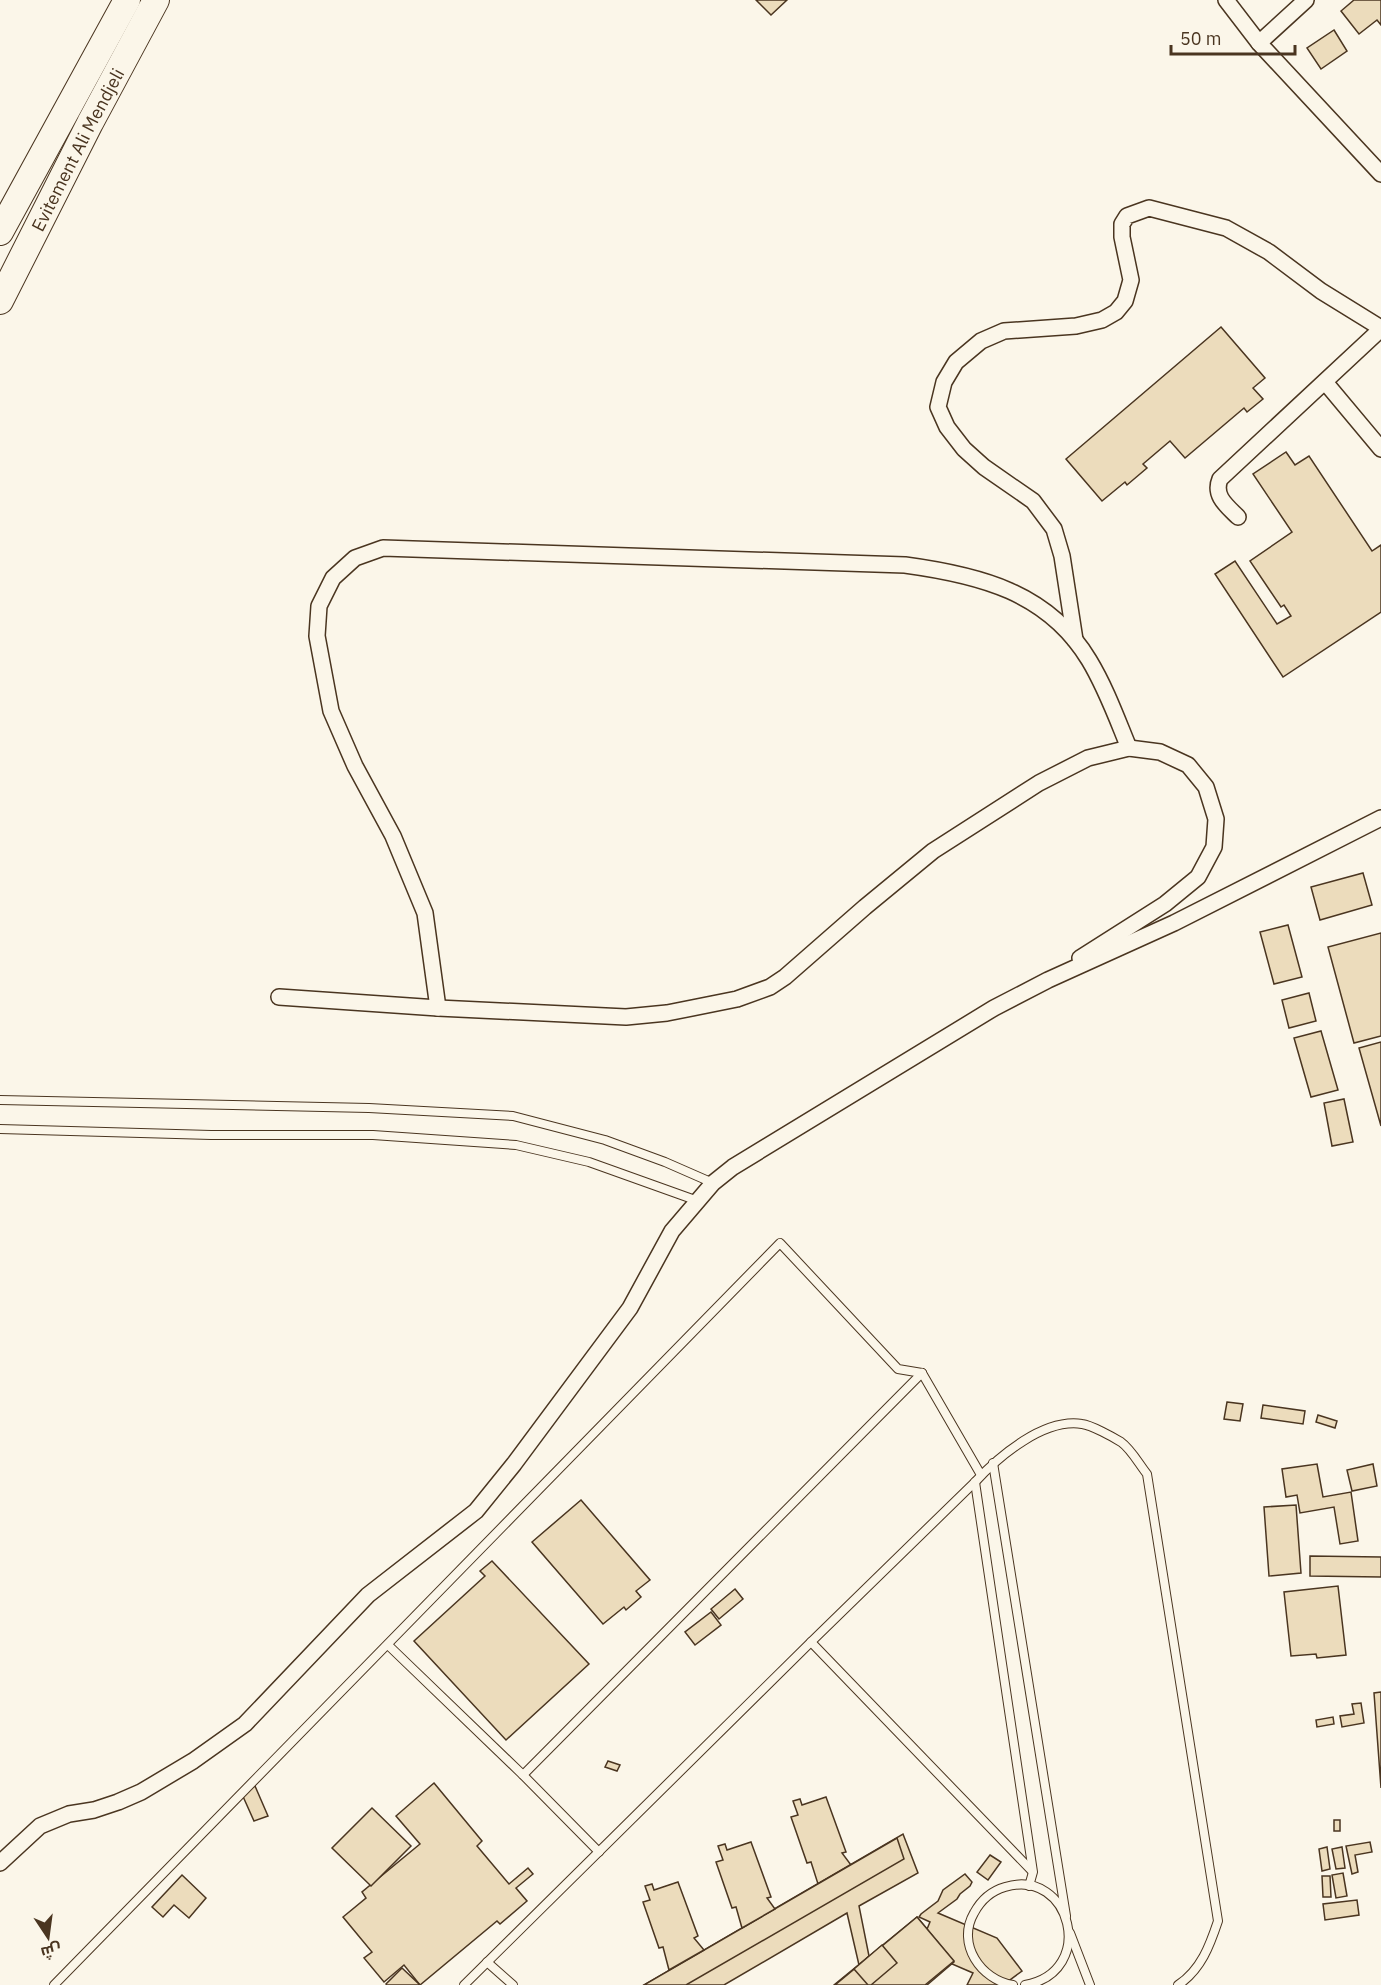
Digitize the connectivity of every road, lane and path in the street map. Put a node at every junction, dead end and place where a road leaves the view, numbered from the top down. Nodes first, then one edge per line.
1 (127, 0) edge
2 (156, 0) edge
3 (1226, 0) edge
4 (1306, 0) edge
5 (1259, 43) junction
6 (1381, 174) edge
7 (0, 232) edge
8 (0, 301) edge
9 (1381, 328) edge
10 (1324, 382) junction
11 (1381, 449) edge
12 (1238, 517) dead end
13 (1076, 640) junction
14 (1129, 748) junction
15 (1381, 818) edge
16 (1048, 980) junction
17 (279, 997) dead end
18 (438, 1008) junction
19 (0, 1100) edge
20 (0, 1129) edge
21 (713, 1183) junction
22 (698, 1201) junction
23 (922, 1373) junction
24 (993, 1462) junction
25 (978, 1479) junction
26 (811, 1642) junction
27 (388, 1645) junction
28 (523, 1775) junction
29 (599, 1852) junction
30 (0, 1863) edge
31 (1033, 1872) junction
32 (1029, 1886) junction
33 (1066, 1916) junction
34 (1070, 1932) junction
35 (487, 1962) junction
36 (54, 1985) edge
37 (464, 1985) edge
38 (513, 1985) edge
39 (1013, 1985) edge
40 (1025, 1985) edge
41 (1090, 1985) edge
42 (1178, 1985) edge

1 - 7 highway, Evitement Ali Mendjeli
2 - 8 highway, Evitement Ali Mendjeli
3 - 5 street
4 - 5 street
5 - 6 street
9 - 10 street
9 - 13 street
10 - 11 street
10 - 12 street
13 - 14 street
13 - 18 street
14 - 16 street
14 - 18 street
15 - 16 street
16 - 21 street
17 - 18 street
19 - 21 lane
20 - 22 lane
21 - 22 street
22 - 30 street
23 - 25 lane
23 - 27 lane
23 - 28 lane
24 - 25 lane
24 - 33 lane
24 - 42 lane
25 - 26 lane
25 - 31 lane
26 - 29 lane
26 - 31 lane
27 - 28 lane
27 - 36 lane
28 - 29 lane
29 - 35 lane
31 - 32 lane
32 - 33 lane
32 - 39 lane
33 - 34 lane
34 - 40 lane
34 - 41 lane
35 - 37 lane
35 - 38 lane

